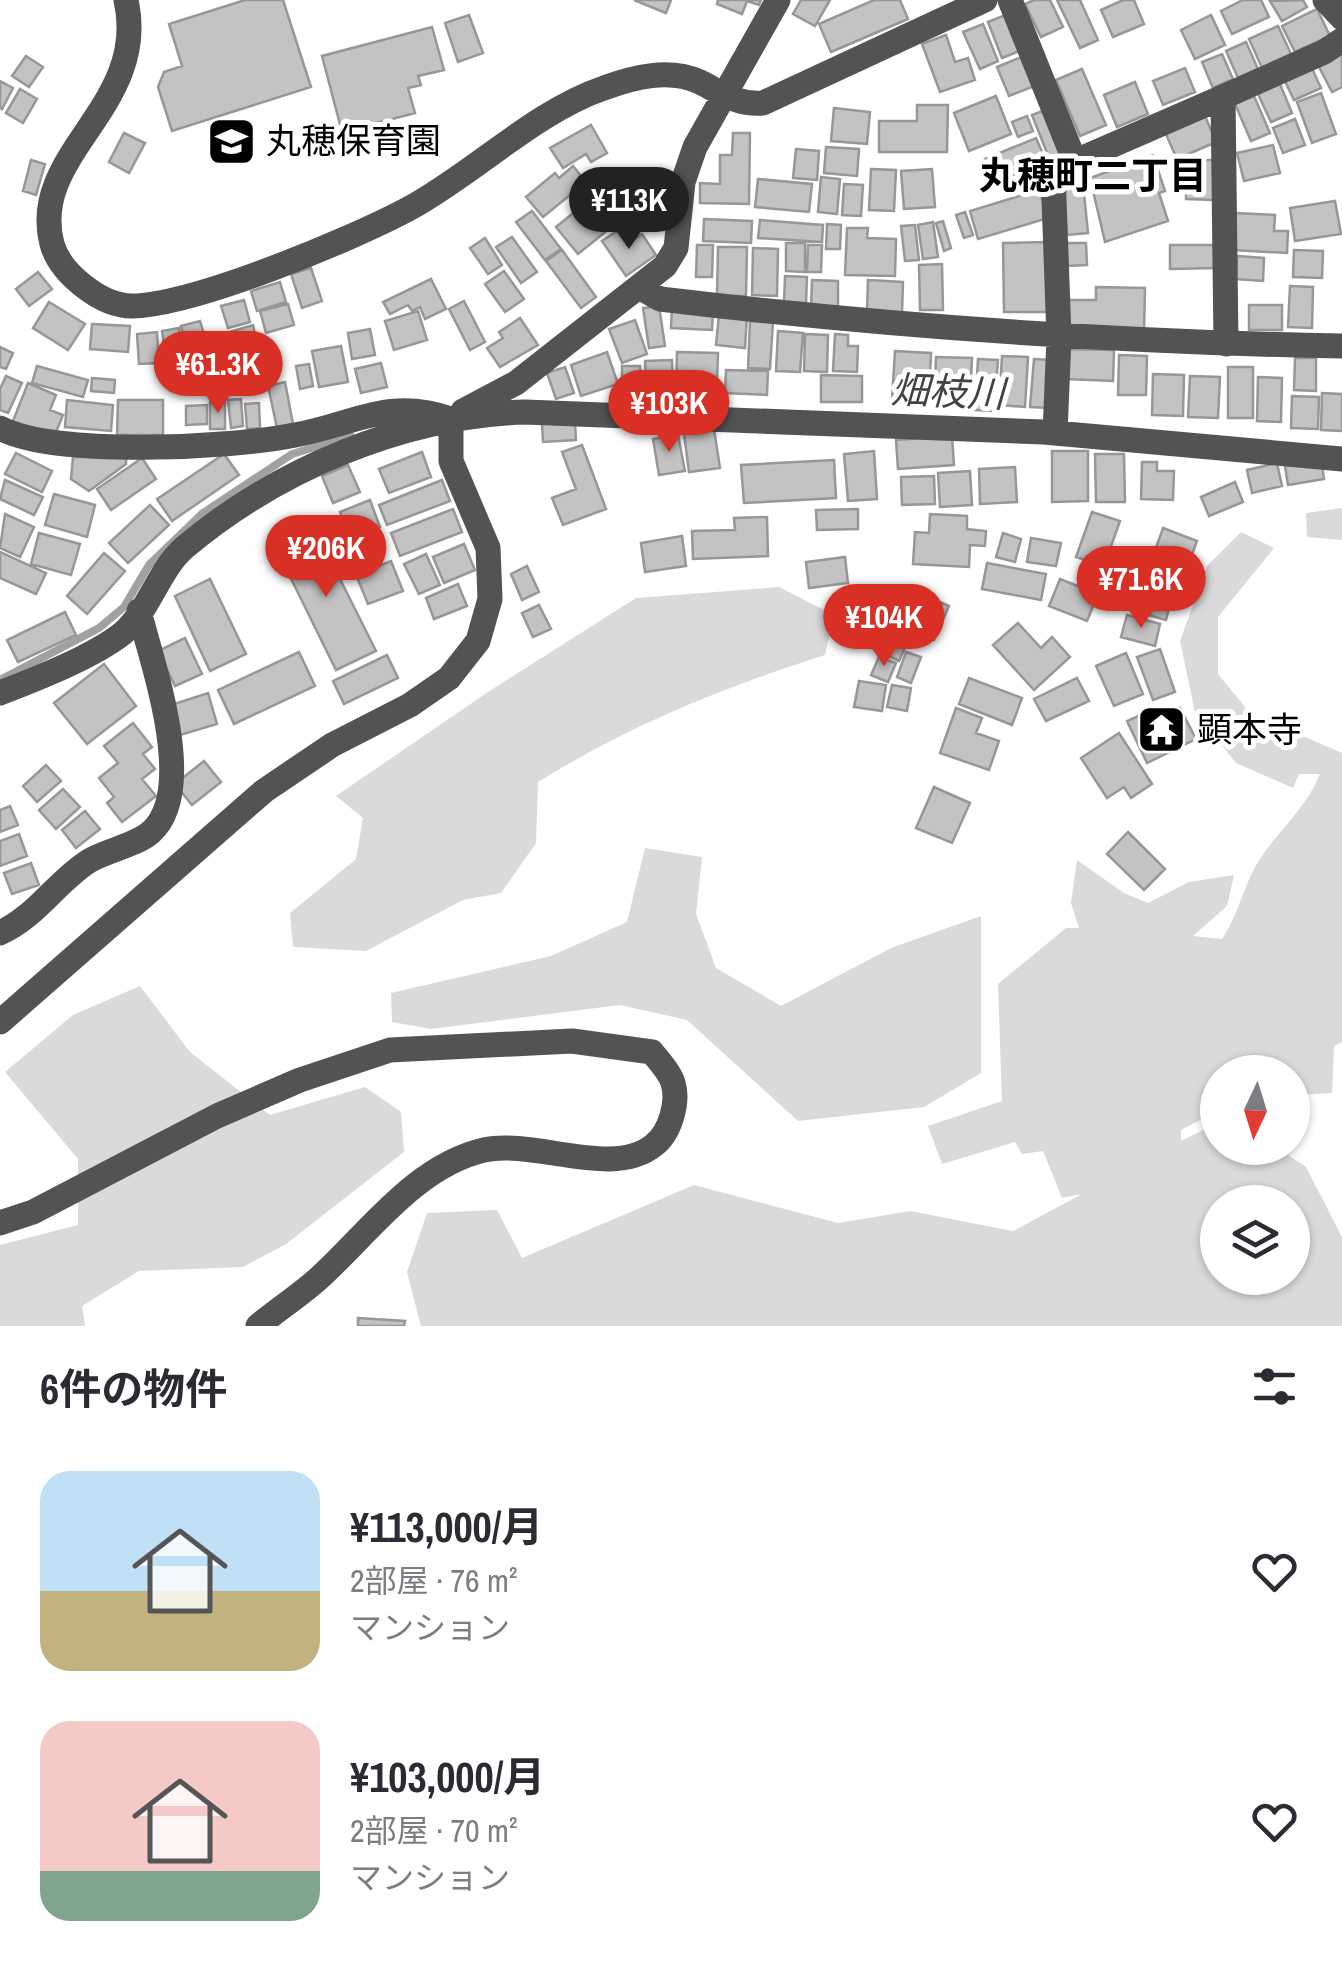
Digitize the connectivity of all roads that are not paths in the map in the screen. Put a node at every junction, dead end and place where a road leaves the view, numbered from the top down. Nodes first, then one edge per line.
1 (126, 0) edge
2 (778, 0) edge
3 (985, 0) edge
4 (1010, 0) edge
5 (1325, 0) edge
6 (1342, 18) edge
7 (1342, 40) edge
8 (726, 97) junction
9 (1222, 97) junction
10 (1075, 162) junction
11 (639, 286) junction
12 (1059, 338) junction
13 (1226, 344) junction
14 (1342, 346) edge
15 (451, 419) junction
16 (1056, 424) junction
17 (0, 428) edge
18 (1342, 459) edge
19 (139, 610) junction
20 (0, 693) edge
21 (0, 933) edge
22 (0, 1022) edge
23 (0, 1223) edge
24 (258, 1326) edge

1 - 8 street
2 - 8 street
3 - 8 street
4 - 10 street
5 - 6 street
7 - 9 street
8 - 11 street
9 - 10 street
9 - 13 street
10 - 12 street
11 - 12 street
11 - 15 street
12 - 13 street
12 - 16 street
13 - 14 street
15 - 16 street
15 - 17 street
15 - 19 street
15 - 22 street
16 - 18 street
19 - 20 street
19 - 21 street
23 - 24 street

